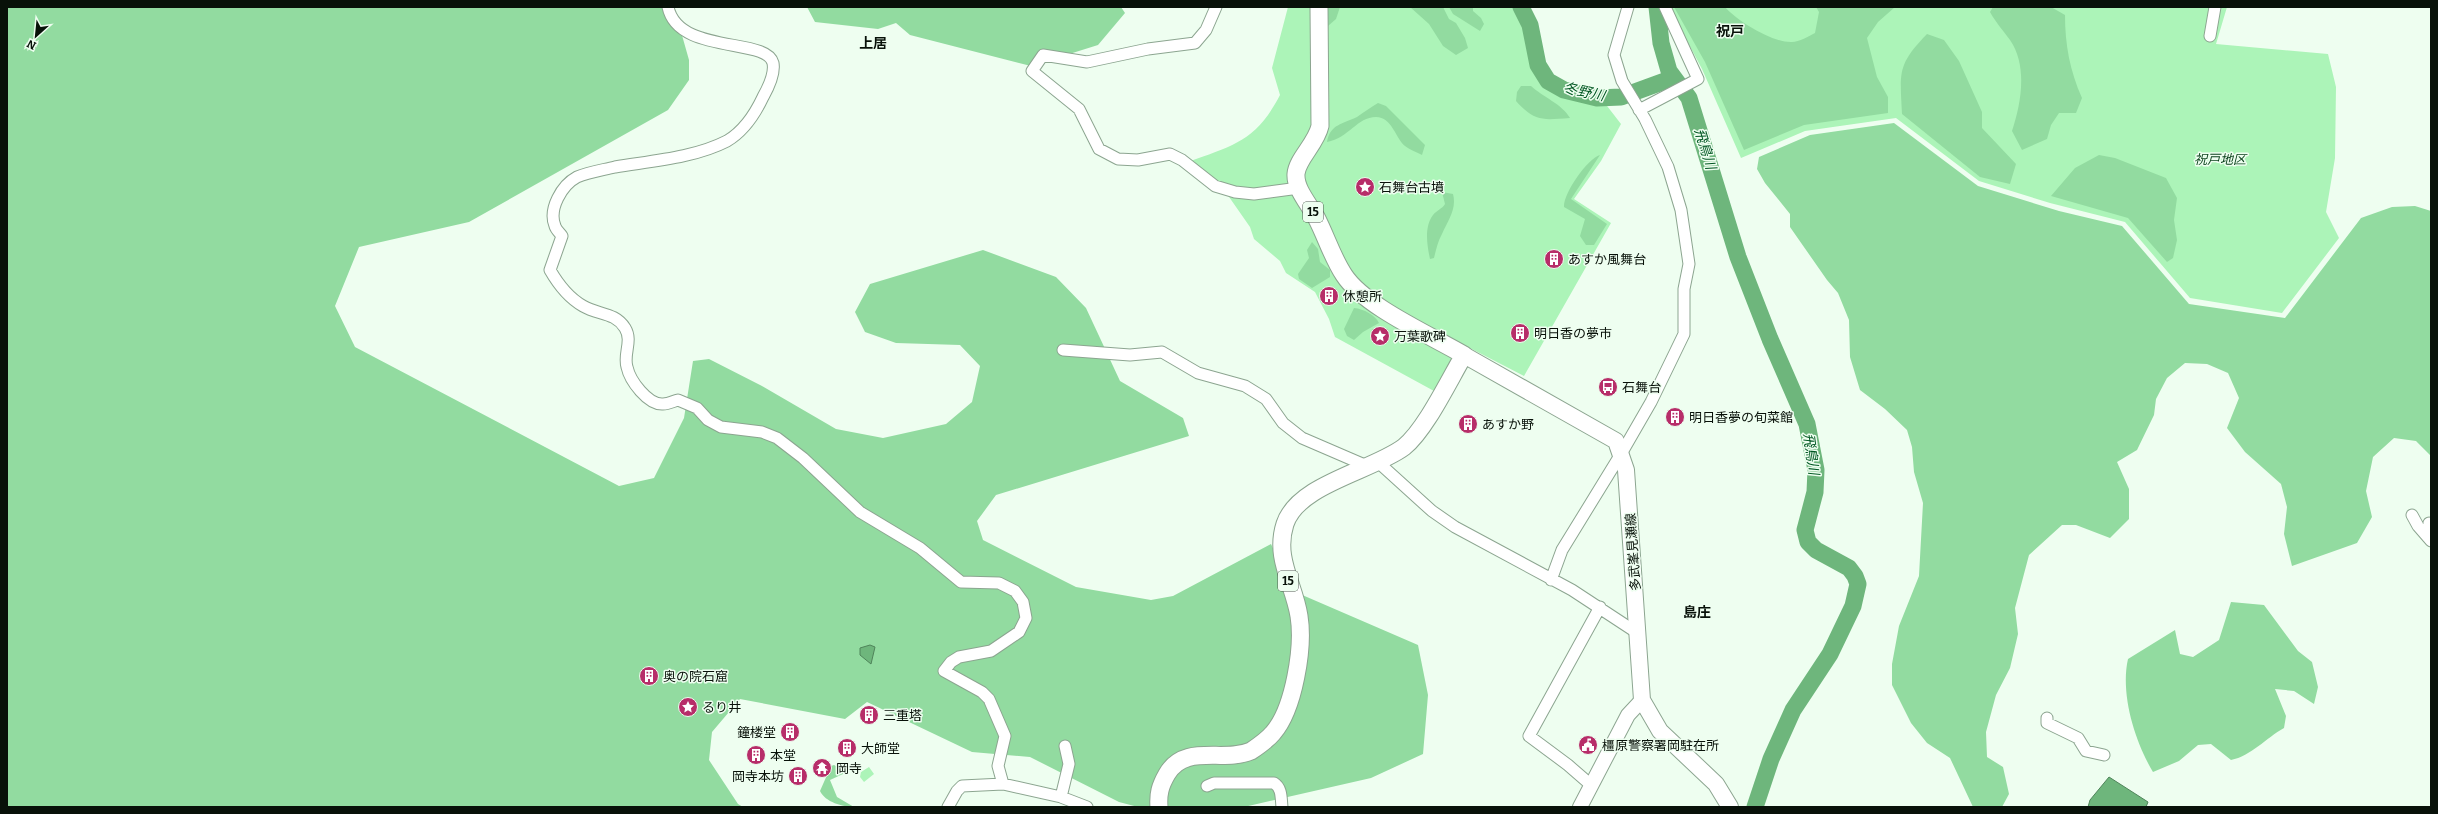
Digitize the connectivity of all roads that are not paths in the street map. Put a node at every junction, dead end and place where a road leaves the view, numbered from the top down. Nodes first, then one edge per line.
1 (668, 7) edge
2 (1216, 7) edge
3 (1319, 7) edge
4 (1628, 7) edge
5 (1665, 7) edge
6 (2215, 7) edge
7 (2210, 36) dead end
8 (1639, 110) junction
9 (1299, 188) junction
10 (1063, 350) dead end
11 (1464, 355) junction
12 (1622, 454) junction
13 (1373, 464) junction
14 (2412, 515) dead end
15 (2431, 541) edge
16 (1551, 580) junction
17 (1600, 607) junction
18 (1639, 634) junction
19 (1642, 700) junction
20 (2047, 718) dead end
21 (1065, 746) dead end
22 (2104, 755) dead end
23 (1003, 784) junction
24 (1591, 785) junction
25 (1208, 786) dead end
26 (1061, 797) junction
27 (948, 807) edge
28 (1087, 807) edge
29 (1159, 807) edge
30 (1282, 807) edge
31 (1580, 807) edge
32 (1730, 807) edge

1 - 23 street
2 - 9 street
3 - 9 main road, 15
4 - 8 street
5 - 8 street
6 - 7 street
8 - 12 street
9 - 11 main road, 15
10 - 13 street
11 - 12 main road, 多武峯見瀬線
11 - 13 main road, 15
12 - 16 street
12 - 18 main road, 多武峯見瀬線
13 - 16 street
13 - 29 main road, 15
14 - 15 street
16 - 17 street
17 - 18 street
17 - 24 street
18 - 19 main road, 多武峯見瀬線
19 - 24 street
19 - 32 main road, 多武峯見瀬線
20 - 22 street
21 - 26 street
23 - 26 street
23 - 27 street
24 - 31 street
25 - 30 street
26 - 28 street

